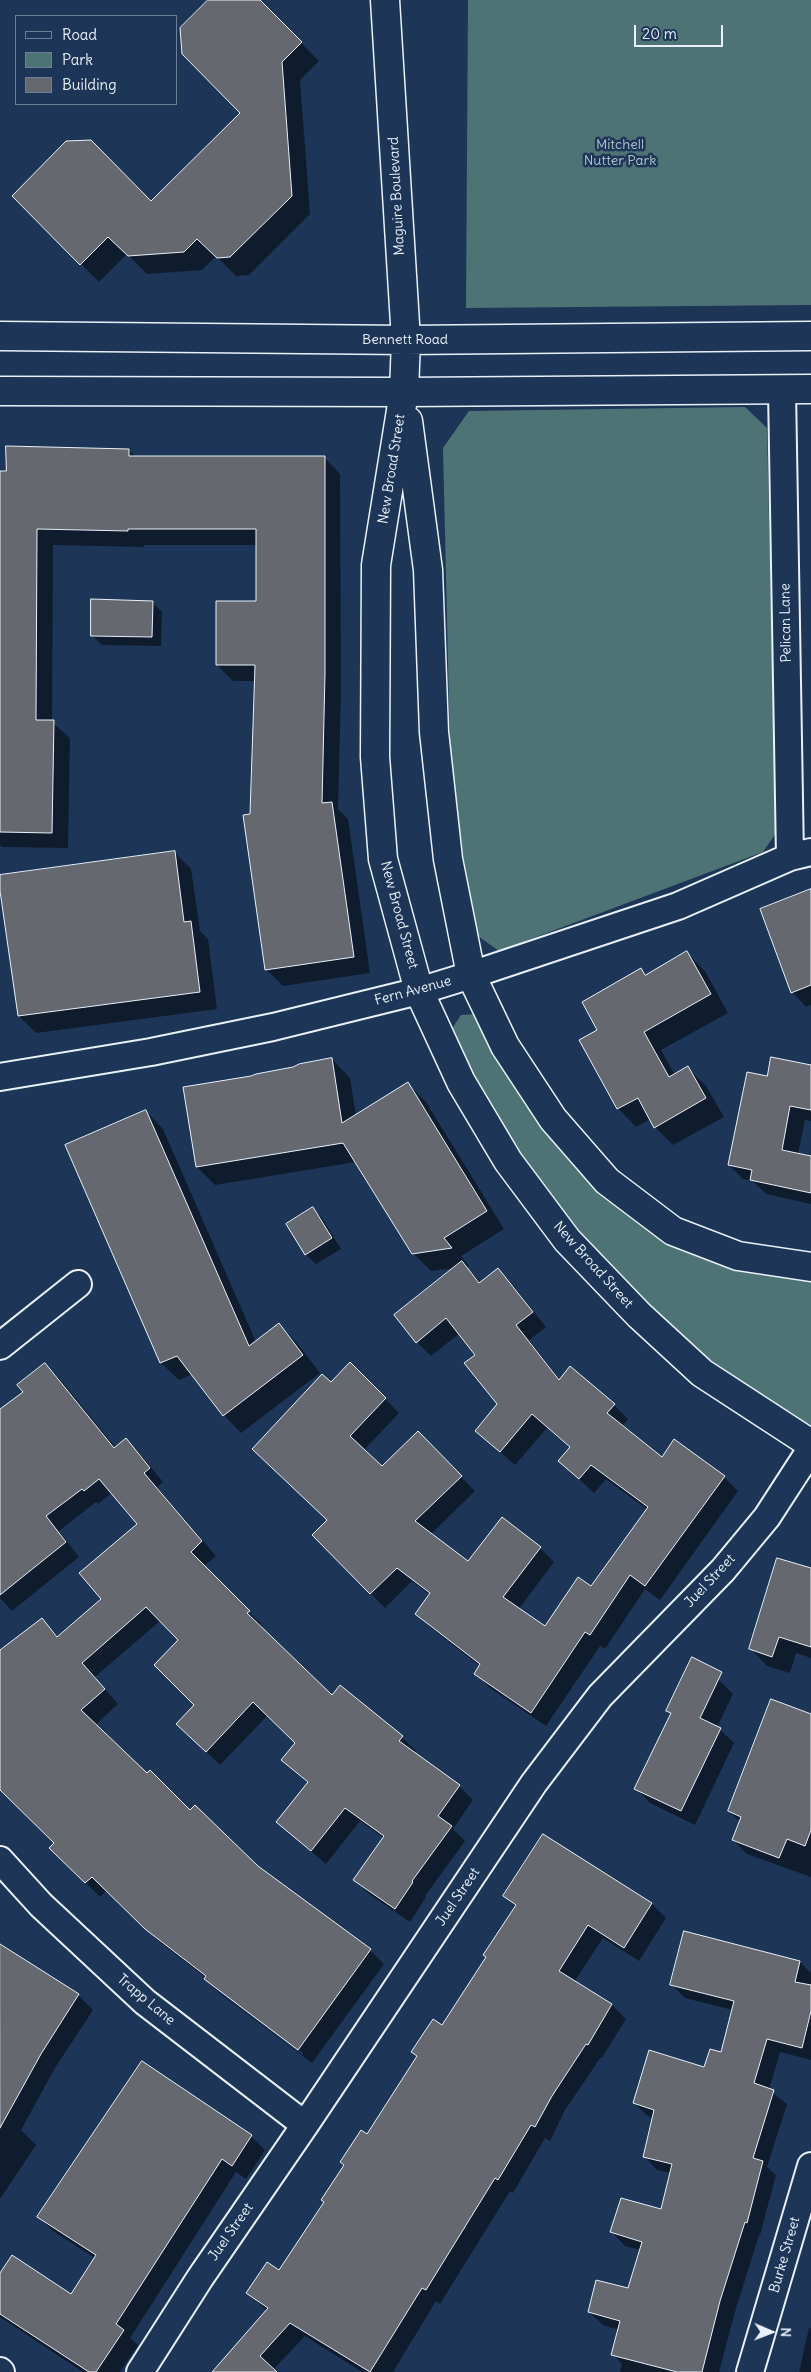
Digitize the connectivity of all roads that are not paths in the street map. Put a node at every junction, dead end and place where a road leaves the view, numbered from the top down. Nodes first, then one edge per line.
1 (385, 0) edge
2 (0, 336) edge
3 (811, 336) edge
4 (406, 340) junction
5 (811, 389) edge
6 (782, 390) junction
7 (0, 391) edge
8 (404, 392) junction
9 (801, 854) edge
10 (472, 976) junction
11 (419, 990) junction
12 (0, 1077) edge
13 (811, 1267) edge
14 (78, 1284) dead end
15 (0, 1346) edge
16 (811, 1444) edge
17 (811, 1449) edge
18 (0, 1860) edge
19 (305, 2125) junction
20 (811, 2166) edge
21 (140, 2372) edge
22 (750, 2372) edge

1 - 4 street, Maguire Boulevard
2 - 4 street, Bennett Road
3 - 4 street, Bennett Road
4 - 8 street, Maguire Boulevard
5 - 6 street
6 - 8 street
6 - 9 street, Pelican Lane
7 - 8 street
8 - 10 street, New Broad Street
8 - 11 street, New Broad Street
9 - 10 street, Fern Avenue
10 - 11 street, Fern Avenue
10 - 13 street, New Broad Street
11 - 12 street, Fern Avenue
11 - 16 street, New Broad Street
14 - 15 street
17 - 19 street, Juel Street
18 - 19 street, Trapp Lane
19 - 21 street, Juel Street
20 - 22 street, Burke Street

